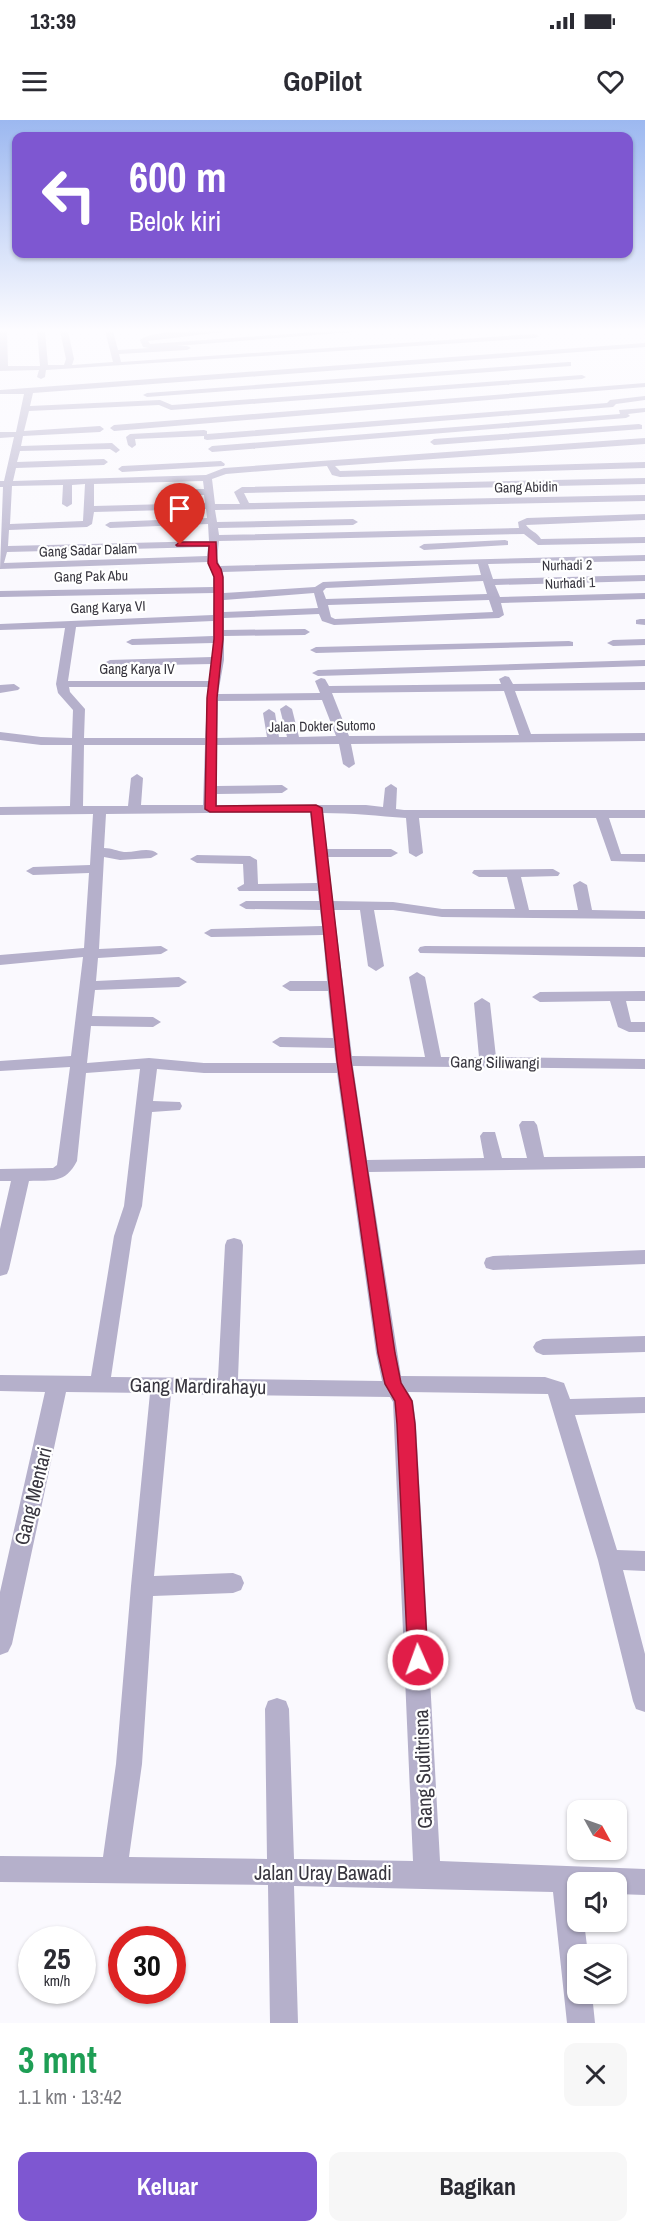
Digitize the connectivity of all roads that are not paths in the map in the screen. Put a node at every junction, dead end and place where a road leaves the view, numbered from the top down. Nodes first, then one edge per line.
1 (22, 420) edge
2 (181, 420) edge
3 (197, 420) edge
4 (416, 420) joint
5 (560, 420) edge
6 (631, 420) edge
7 (21, 425) junction
8 (114, 428) dead end
9 (643, 430) edge
10 (426, 432) junction
11 (0, 435) edge
12 (19, 435) junction
13 (206, 435) junction
14 (419, 443) dead end
15 (156, 444) dead end
16 (132, 445) junction
17 (16, 449) junction
18 (212, 449) junction
19 (104, 462) dead end
20 (329, 463) junction
21 (13, 465) junction
22 (645, 465) edge
23 (223, 468) junction
24 (122, 469) dead end
25 (207, 478) junction
26 (645, 481) edge
27 (68, 482) junction
28 (89, 482) junction
29 (4, 484) edge
30 (180, 492) dead end
31 (208, 492) junction
32 (645, 498) edge
33 (66, 504) dead end
34 (209, 506) junction
35 (246, 507) junction
36 (645, 508) edge
37 (90, 509) junction
38 (428, 512) dead end
39 (645, 517) edge
40 (304, 523) junction
41 (110, 525) dead end
42 (5, 527) junction
43 (213, 533) junction
44 (349, 535) junction
45 (307, 536) junction
46 (526, 537) junction
47 (62, 538) dead end
48 (145, 538) dead end
49 (645, 540) edge
50 (164, 541) junction
51 (516, 543) dead end
52 (111, 546) junction
53 (424, 547) dead end
54 (3, 549) junction
55 (645, 558) edge
56 (0, 561) edge
57 (482, 561) junction
58 (214, 564) junction
59 (0, 566) edge
60 (645, 578) edge
61 (488, 580) junction
62 (318, 590) junction
63 (219, 593) junction
64 (0, 594) edge
65 (645, 596) edge
66 (495, 599) junction
67 (323, 606) junction
68 (218, 616) junction
69 (70, 623) junction
70 (0, 627) edge
71 (218, 636) junction
72 (312, 641) junction
73 (132, 642) dead end
74 (645, 642) edge
75 (613, 643) dead end
76 (569, 644) dead end
77 (494, 646) junction
78 (218, 660) junction
79 (110, 663) dead end
80 (645, 663) edge
81 (500, 666) junction
82 (318, 673) junction
83 (62, 684) junction
84 (645, 686) edge
85 (0, 688) edge
86 (14, 688) dead end
87 (507, 688) junction
88 (213, 690) junction
89 (325, 691) junction
90 (286, 709) dead end
91 (269, 712) dead end
92 (0, 736) edge
93 (645, 737) edge
94 (526, 738) junction
95 (344, 740) junction
96 (76, 741) junction
97 (212, 741) junction
98 (274, 741) junction
99 (294, 741) junction
100 (349, 765) dead end
101 (137, 778) dead end
102 (391, 788) dead end
103 (282, 789) dead end
104 (211, 790) junction
105 (250, 790) junction
106 (446, 798) dead end
107 (247, 808) junction
108 (316, 808) junction
109 (134, 809) junction
110 (210, 809) junction
111 (76, 810) junction
112 (100, 810) junction
113 (0, 811) edge
114 (449, 813) junction
115 (389, 814) junction
116 (412, 814) junction
117 (601, 814) junction
118 (645, 814) edge
119 (98, 853) junction
120 (320, 853) junction
121 (391, 853) dead end
122 (416, 853) dead end
123 (151, 854) dead end
124 (645, 858) edge
125 (197, 859) dead end
126 (96, 869) junction
127 (33, 871) dead end
128 (479, 873) dead end
129 (513, 873) junction
130 (553, 873) dead end
131 (580, 885) dead end
132 (325, 896) junction
133 (246, 905) dead end
134 (366, 905) junction
135 (523, 914) junction
136 (586, 914) junction
137 (645, 915) edge
138 (329, 930) junction
139 (211, 933) dead end
140 (161, 950) dead end
141 (425, 950) dead end
142 (645, 952) edge
143 (91, 953) junction
144 (0, 960) edge
145 (376, 966) dead end
146 (417, 977) dead end
147 (179, 982) dead end
148 (88, 986) junction
149 (290, 986) dead end
150 (336, 986) junction
151 (617, 996) junction
152 (645, 996) edge
153 (540, 997) dead end
154 (482, 1003) dead end
155 (84, 1021) junction
156 (153, 1022) dead end
157 (645, 1027) edge
158 (280, 1042) dead end
159 (344, 1057) junction
160 (434, 1062) junction
161 (488, 1062) junction
162 (149, 1063) junction
163 (645, 1064) edge
164 (79, 1065) junction
165 (0, 1066) edge
166 (174, 1106) dead end
167 (144, 1107) junction
168 (528, 1125) dead end
169 (489, 1136) dead end
170 (645, 1162) edge
171 (537, 1164) junction
172 (494, 1165) junction
173 (360, 1166) junction
174 (22, 1174) junction
175 (0, 1175) edge
176 (234, 1245) dead end
177 (645, 1257) edge
178 (493, 1263) dead end
179 (0, 1269) edge
180 (645, 1344) edge
181 (543, 1347) dead end
182 (0, 1383) edge
183 (57, 1384) junction
184 (100, 1385) junction
185 (161, 1386) junction
186 (228, 1386) junction
187 (395, 1387) junction
188 (645, 1406) edge
189 (562, 1407) junction
190 (609, 1560) junction
191 (645, 1561) edge
192 (233, 1583) dead end
193 (142, 1586) junction
194 (0, 1644) edge
195 (644, 1691) edge
196 (277, 1709) dead end
197 (0, 1869) edge
198 (114, 1871) junction
199 (279, 1874) junction
200 (427, 1874) junction
201 (565, 1879) junction
202 (645, 1882) edge
203 (572, 1944) edge
204 (579, 2004) edge
205 (284, 2023) edge
206 (581, 2023) edge

1 - 7 street
2 - 8 street
3 - 13 street
4 - 10 street
4 - 13 street
5 - 10 street
6 - 9 street
7 - 12 street
7 - 12 street
9 - 14 street
9 - 20 street
10 - 18 street
11 - 12 street
12 - 17 street
13 - 16 street
13 - 18 street
15 - 16 street
16 - 17 street
17 - 21 street
18 - 23 street
19 - 21 street
20 - 22 street
20 - 23 street
21 - 29 street
23 - 24 street
23 - 25 street
25 - 28 street
25 - 31 street
26 - 35 street
27 - 28 street
27 - 29 street
27 - 33 street
28 - 37 street
29 - 42 street
30 - 31 street
31 - 34 street
32 - 35 street, Gang Abidin
34 - 35 street, Gang Abidin
34 - 37 street, Gang Abidin
34 - 43 street
36 - 38 street
37 - 42 street
39 - 46 street
40 - 43 street
40 - 44 street
40 - 45 street
41 - 43 street
42 - 54 street
43 - 45 street
43 - 50 street
43 - 58 street
44 - 45 street
44 - 46 street
46 - 49 street
47 - 52 street
48 - 50 street
50 - 52 street
51 - 53 street
52 - 54 street
54 - 56 street
55 - 57 street, Gang Sadar Dalam
57 - 58 street, Gang Sadar Dalam
57 - 61 street
58 - 59 street, Gang Sadar Dalam
58 - 63 street
60 - 61 street, Nurhadi 2
61 - 62 street, Nurhadi 2
61 - 66 street
62 - 63 street, Gang Pak Abu
62 - 67 street
63 - 64 street, Gang Pak Abu
63 - 68 street
65 - 66 street, Nurhadi 1
66 - 67 street, Nurhadi 1
66 - 67 street
67 - 68 street, Gang Karya VI
68 - 69 street, Gang Karya VI
68 - 71 street
69 - 70 street, Gang Karya VI
69 - 83 street
71 - 72 street
71 - 73 street
71 - 78 street
72 - 77 street
72 - 82 street
74 - 75 street
76 - 77 street
77 - 81 street
78 - 79 street
78 - 88 street
80 - 81 street
81 - 82 street
81 - 87 street
82 - 89 street
83 - 88 street, Gang Karya IV
83 - 96 street
84 - 87 street, Gang Karya IV
85 - 86 street
87 - 89 street, Gang Karya IV
87 - 94 street
88 - 89 street, Gang Karya IV
88 - 97 street
89 - 95 street
90 - 99 street
91 - 98 street
92 - 96 street, Jalan Dokter Sutomo
93 - 94 street, Jalan Dokter Sutomo
94 - 95 street, Jalan Dokter Sutomo
95 - 99 street, Jalan Dokter Sutomo
95 - 100 street
96 - 97 street, Jalan Dokter Sutomo
96 - 111 street
97 - 98 street, Jalan Dokter Sutomo
97 - 104 street
98 - 99 street, Jalan Dokter Sutomo
101 - 109 street
102 - 115 street
103 - 105 street
104 - 105 street
104 - 110 street
105 - 107 street
106 - 114 street
107 - 108 street
107 - 110 street
108 - 115 street
108 - 120 street, Gang Suditrisna
109 - 110 street
109 - 112 street
111 - 112 street
111 - 113 street
112 - 119 street
114 - 116 street
114 - 117 street
115 - 116 street
116 - 122 street
117 - 118 street
117 - 124 street
119 - 123 street
119 - 126 street
120 - 121 street
120 - 132 street, Gang Suditrisna
125 - 132 street
126 - 127 street
126 - 143 street
128 - 129 street
129 - 130 street
129 - 135 street
131 - 136 street
132 - 133 street
132 - 134 street
132 - 138 street, Gang Suditrisna
134 - 135 street
134 - 145 street
135 - 136 street
136 - 137 street
138 - 139 street
138 - 150 street, Gang Suditrisna
140 - 143 street
141 - 142 street
143 - 144 street
143 - 148 street
146 - 160 street
147 - 148 street
148 - 155 street
149 - 150 street
150 - 159 street, Gang Suditrisna
151 - 152 street
151 - 153 street
151 - 157 street
154 - 161 street
155 - 156 street
155 - 164 street
158 - 159 street
159 - 160 street, Gang Siliwangi
159 - 162 street
159 - 173 street, Gang Suditrisna
160 - 161 street, Gang Siliwangi
161 - 163 street, Gang Siliwangi
162 - 164 street
162 - 167 street
164 - 165 street
164 - 174 street
166 - 167 street
167 - 184 street
168 - 171 street
169 - 172 street
170 - 171 street
171 - 172 street
172 - 173 street
173 - 187 street, Gang Suditrisna
174 - 175 street
174 - 179 street
176 - 186 street
177 - 178 street
180 - 181 street
182 - 183 street, Gang Mardirahayu
183 - 184 street, Gang Mardirahayu
183 - 194 street, Gang Mentari
184 - 185 street, Gang Mardirahayu
185 - 186 street, Gang Mardirahayu
185 - 193 street
186 - 187 street, Gang Mardirahayu
187 - 189 street, Gang Mardirahayu
187 - 200 street, Gang Suditrisna
188 - 189 street
189 - 190 street
190 - 191 street
190 - 195 street
192 - 193 street
193 - 198 street
196 - 199 street
197 - 198 street, Jalan Uray Bawadi
198 - 199 street, Jalan Uray Bawadi
199 - 200 street, Jalan Uray Bawadi
199 - 205 street
200 - 201 street, Jalan Uray Bawadi
201 - 202 street, Jalan Uray Bawadi
201 - 203 street
204 - 206 street

